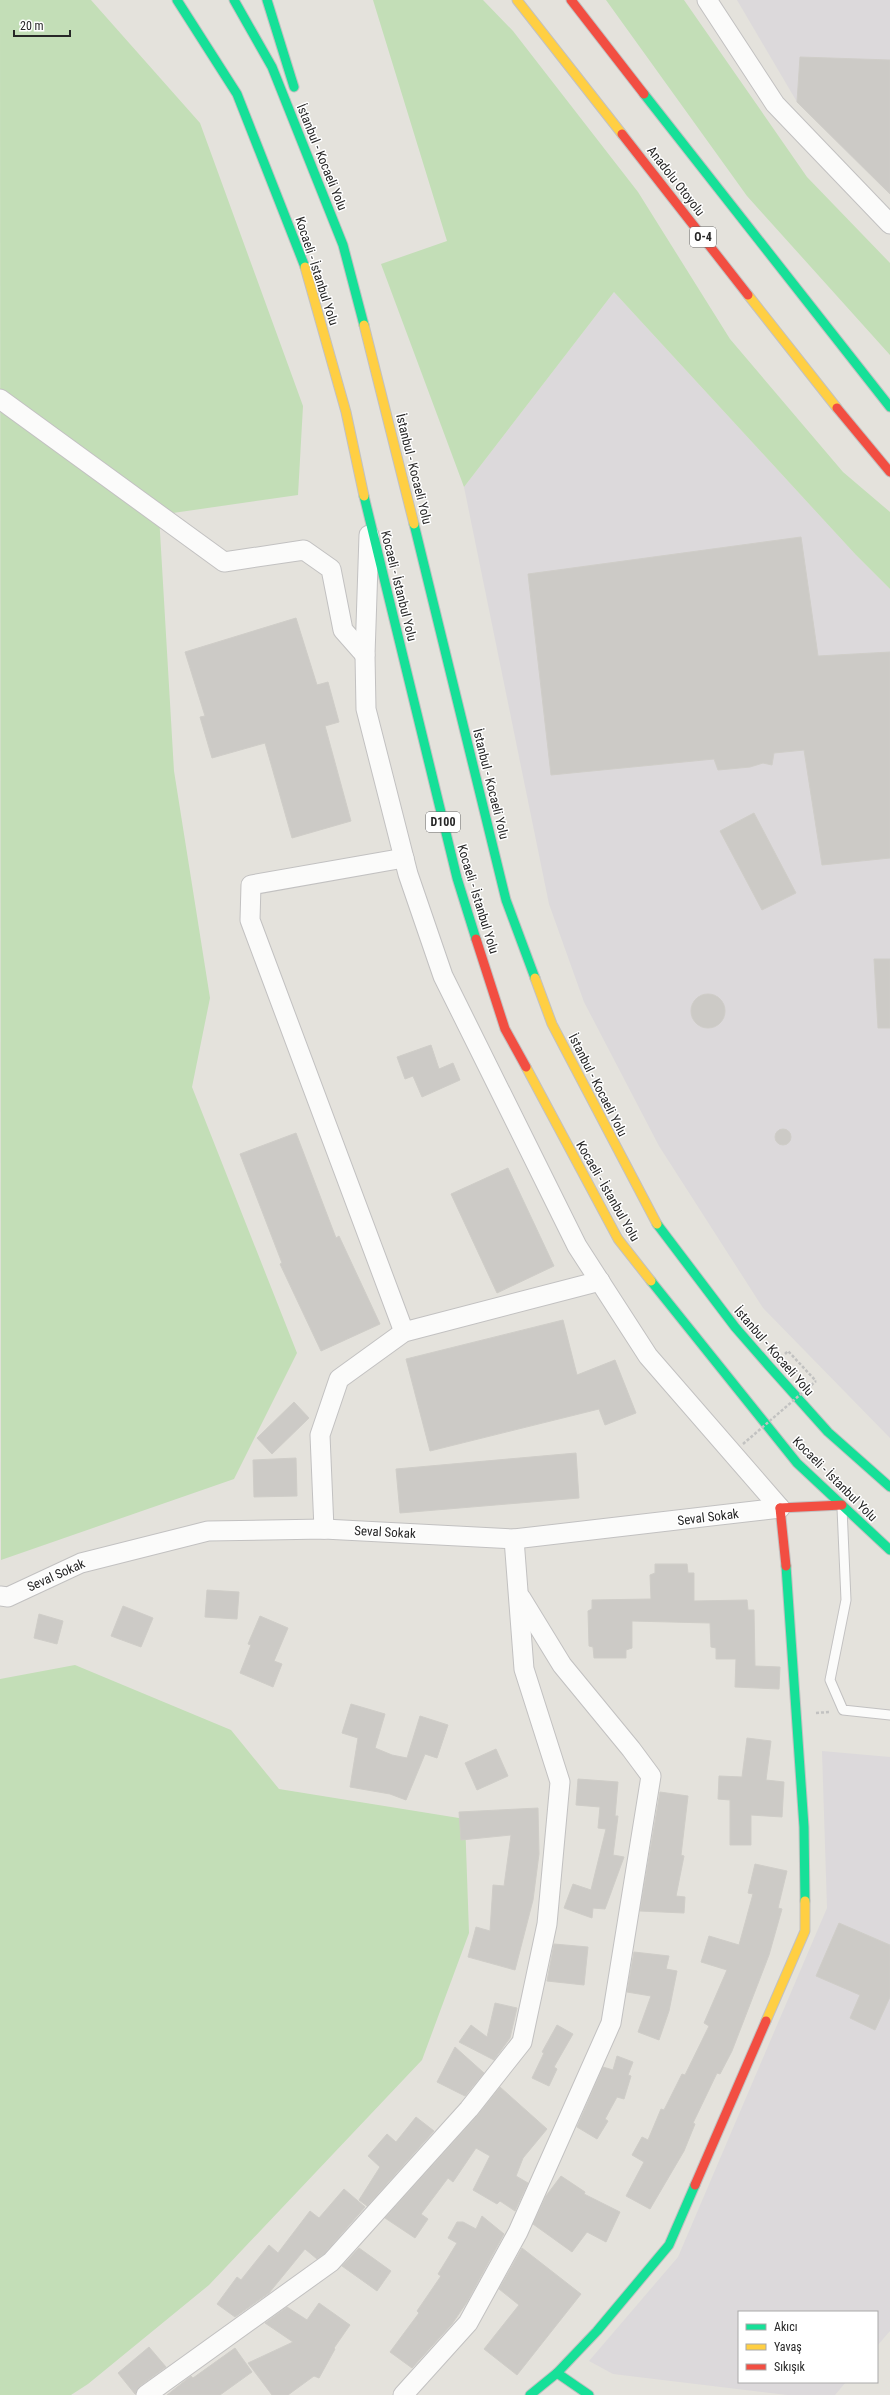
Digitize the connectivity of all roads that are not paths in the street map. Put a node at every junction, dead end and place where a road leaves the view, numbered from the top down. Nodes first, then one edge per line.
1 (177, 0) edge
2 (234, 0) edge
3 (267, 0) edge
4 (517, 0) edge
5 (572, 0) edge
6 (707, 0) edge
7 (296, 94) dead end
8 (308, 132) dead end
9 (890, 224) edge
10 (343, 245) junction
11 (0, 400) edge
12 (890, 407) edge
13 (890, 472) edge
14 (370, 522) junction
15 (365, 655) junction
16 (404, 858) junction
17 (600, 1281) junction
18 (404, 1332) junction
19 (890, 1487) edge
20 (842, 1505) junction
21 (780, 1508) junction
22 (324, 1529) junction
23 (514, 1539) junction
24 (890, 1550) edge
25 (518, 1594) junction
26 (0, 1596) edge
27 (890, 1715) edge
28 (557, 2373) junction
29 (146, 2395) edge
30 (403, 2395) edge
31 (530, 2395) edge
32 (589, 2395) edge

1 - 14 main road, Kocaeli - İstanbul Yolu / D100
2 - 10 main road, İstanbul - Kocaeli Yolu
3 - 7 main road
4 - 13 main road, Anadolu Otoyolu / O-4
5 - 12 main road
6 - 9 street
8 - 10 main road
10 - 19 main road, İstanbul - Kocaeli Yolu
11 - 15 street
14 - 15 street
14 - 20 main road, Kocaeli - İstanbul Yolu / D100
15 - 16 street
16 - 17 street
16 - 18 street
17 - 18 street
17 - 21 street
18 - 22 street
20 - 21 main road
20 - 24 main road, Kocaeli - İstanbul Yolu / D100
20 - 27 lane
21 - 23 street, Seval Sokak
21 - 28 main road
22 - 23 street, Seval Sokak
22 - 26 street, Seval Sokak
23 - 25 street
25 - 29 street
25 - 30 street
28 - 31 main road
28 - 32 main road

